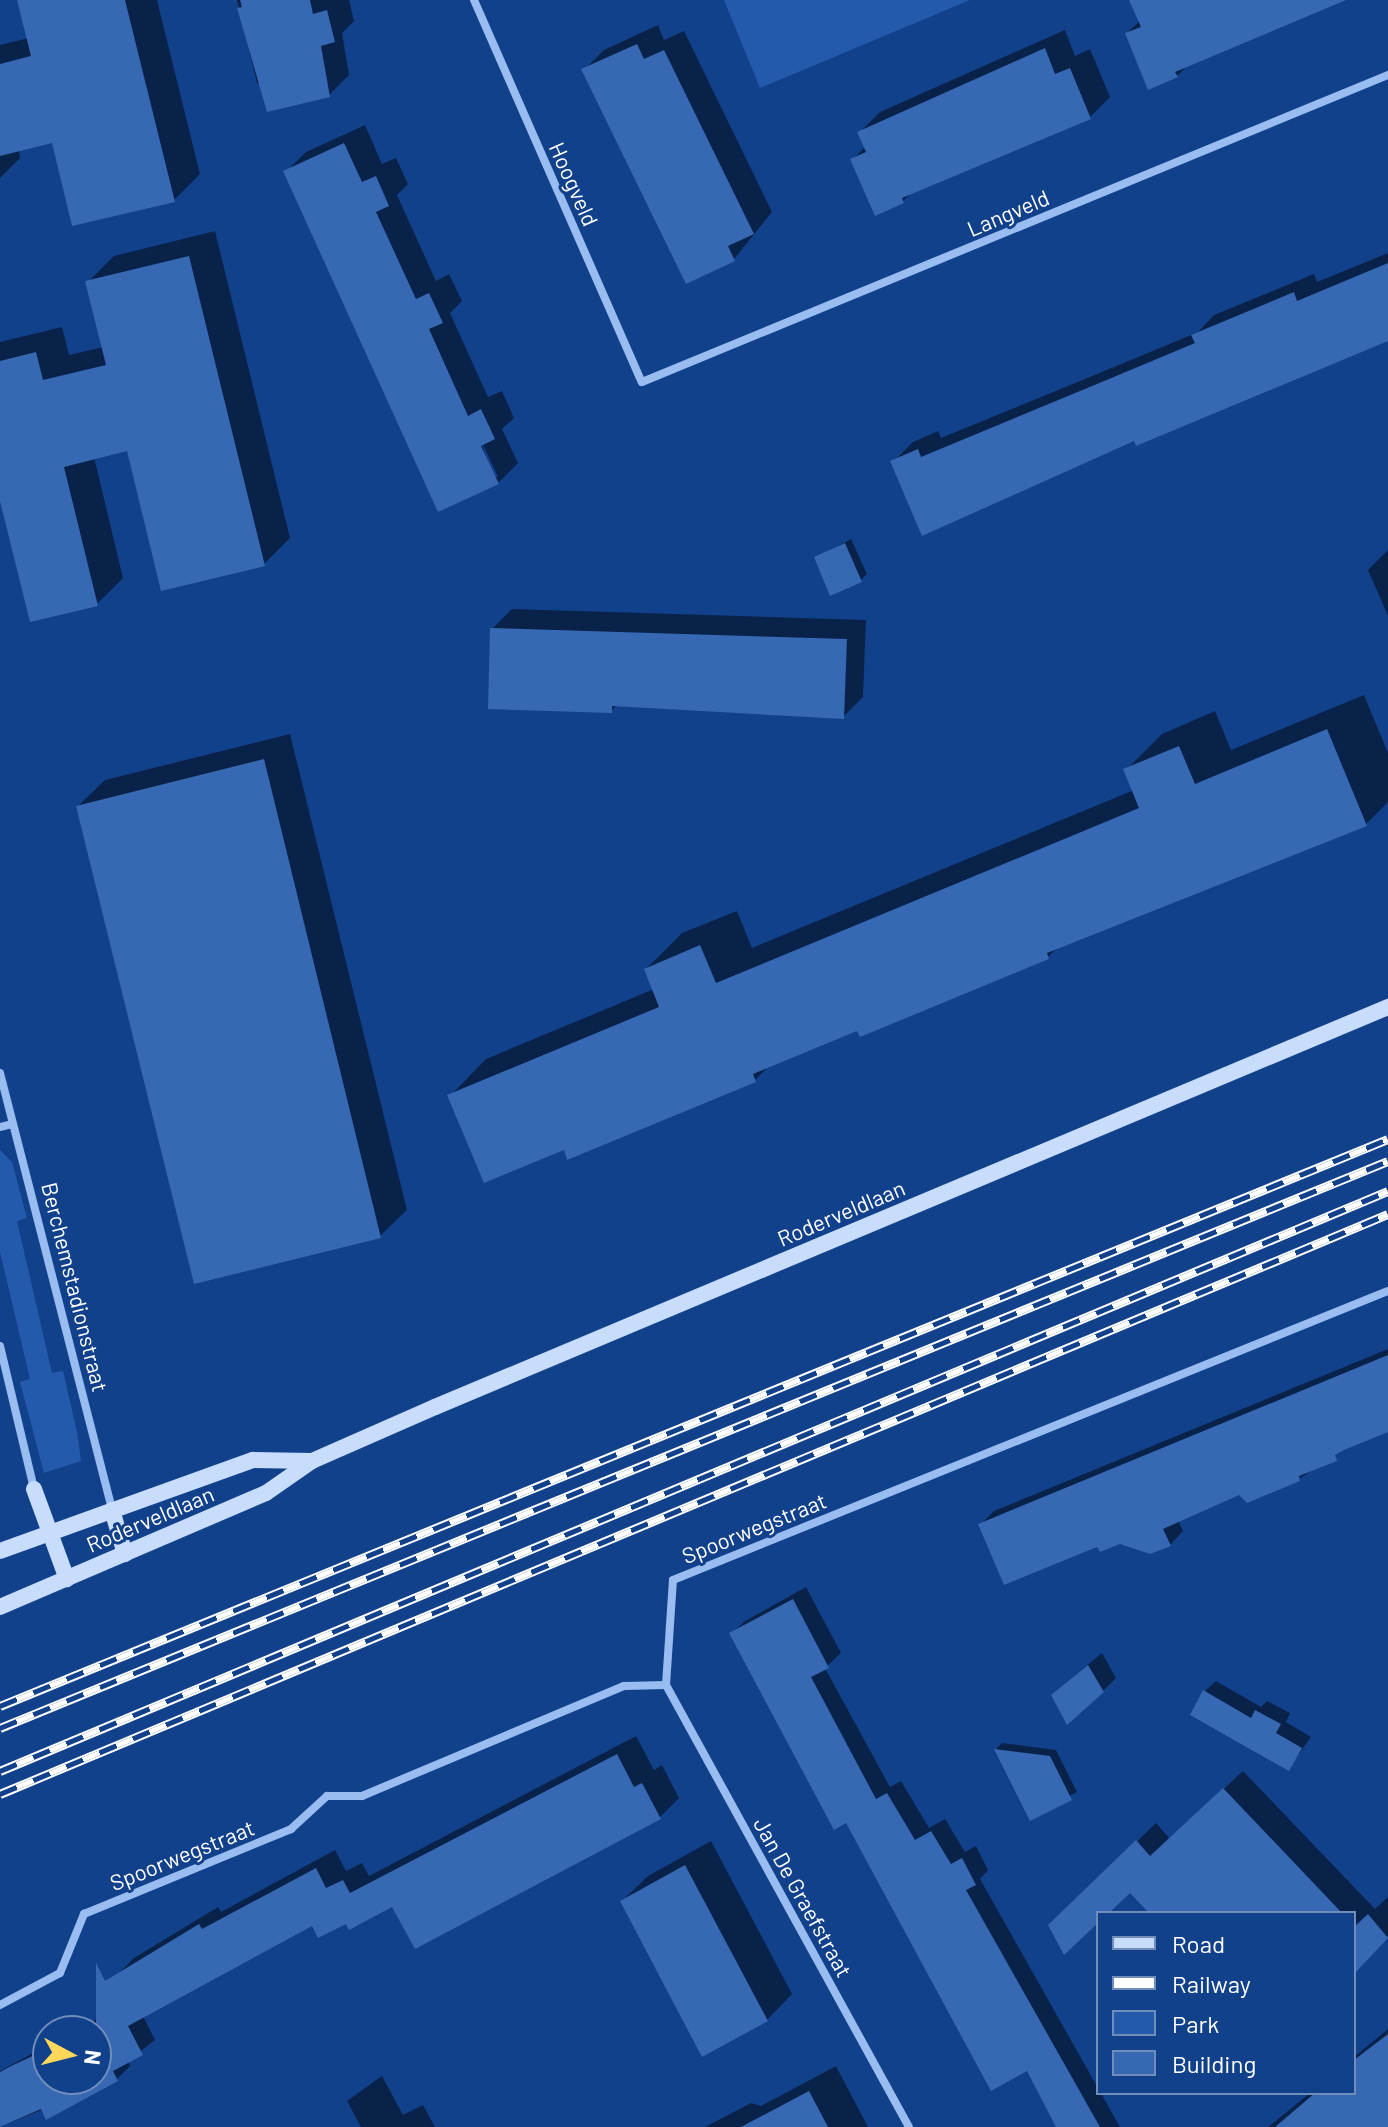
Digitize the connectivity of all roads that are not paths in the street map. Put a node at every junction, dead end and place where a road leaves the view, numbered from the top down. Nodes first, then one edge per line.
1 (474, 0) edge
2 (1388, 75) edge
3 (642, 382) joint
4 (1388, 1007) edge
5 (0, 1073) edge
6 (12, 1124) junction
7 (0, 1127) edge
8 (1388, 1291) edge
9 (0, 1346) edge
10 (312, 1461) junction
11 (34, 1489) joint
12 (112, 1510) junction
13 (50, 1532) junction
14 (0, 1551) edge
15 (125, 1554) junction
16 (67, 1579) junction
17 (0, 1607) edge
18 (666, 1685) junction
19 (0, 2005) edge
20 (909, 2127) edge

1 - 3 street, Hoogveld
2 - 3 street, Langveld
4 - 10 street, Roderveldlaan
5 - 6 street, Berchemstadionstraat
6 - 7 street
6 - 12 street, Berchemstadionstraat
8 - 18 street, Spoorwegstraat
9 - 11 street
10 - 12 street, Roderveldlaan
10 - 15 street, Roderveldlaan
11 - 13 street
12 - 13 street, Roderveldlaan
12 - 15 street
13 - 14 street, Roderveldlaan
13 - 16 street
15 - 16 street, Roderveldlaan
16 - 17 street, Roderveldlaan
18 - 19 street, Spoorwegstraat
18 - 20 street, Jan De Graefstraat

